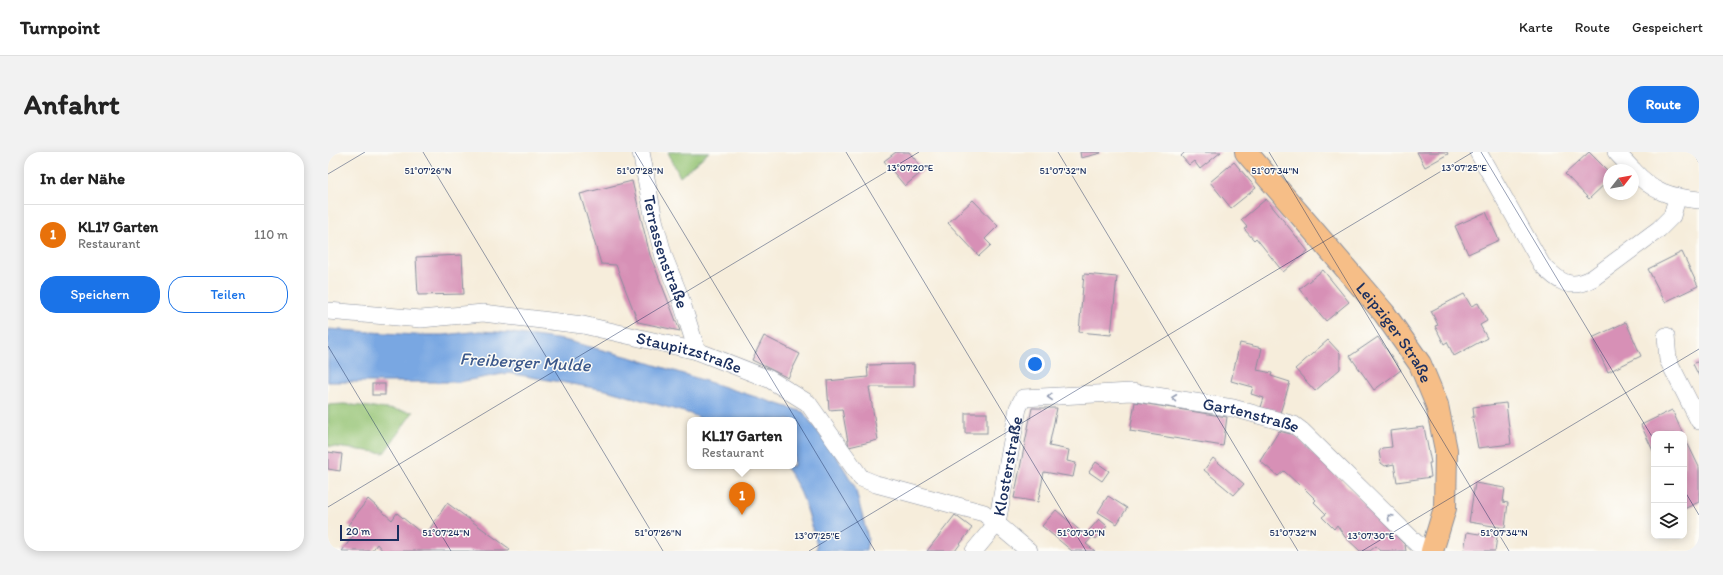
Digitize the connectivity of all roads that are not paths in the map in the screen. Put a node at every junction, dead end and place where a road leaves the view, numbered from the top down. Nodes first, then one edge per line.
1 (641, 152) edge
2 (1246, 152) edge
3 (1478, 152) edge
4 (1616, 152) edge
5 (1627, 164) edge
6 (1639, 177) edge
7 (1677, 198) junction
8 (1699, 200) edge
9 (328, 311) edge
10 (1666, 336) dead end
11 (697, 351) junction
12 (1023, 398) joint
13 (1699, 422) edge
14 (997, 523) junction
15 (974, 551) edge
16 (1029, 551) edge
17 (1431, 551) edge

1 - 11 street, Terrassenstraße
2 - 17 main road, Leipziger Straße
3 - 7 street
4 - 5 street
6 - 7 street
7 - 8 street
9 - 11 street, Staupitzstraße
10 - 13 street
11 - 14 street, Staupitzstraße
12 - 14 street, Klosterstraße
17 -> 12 street, Gartenstraße
14 - 15 street, Klosterstraße
14 - 16 street, Staupitzstraße

